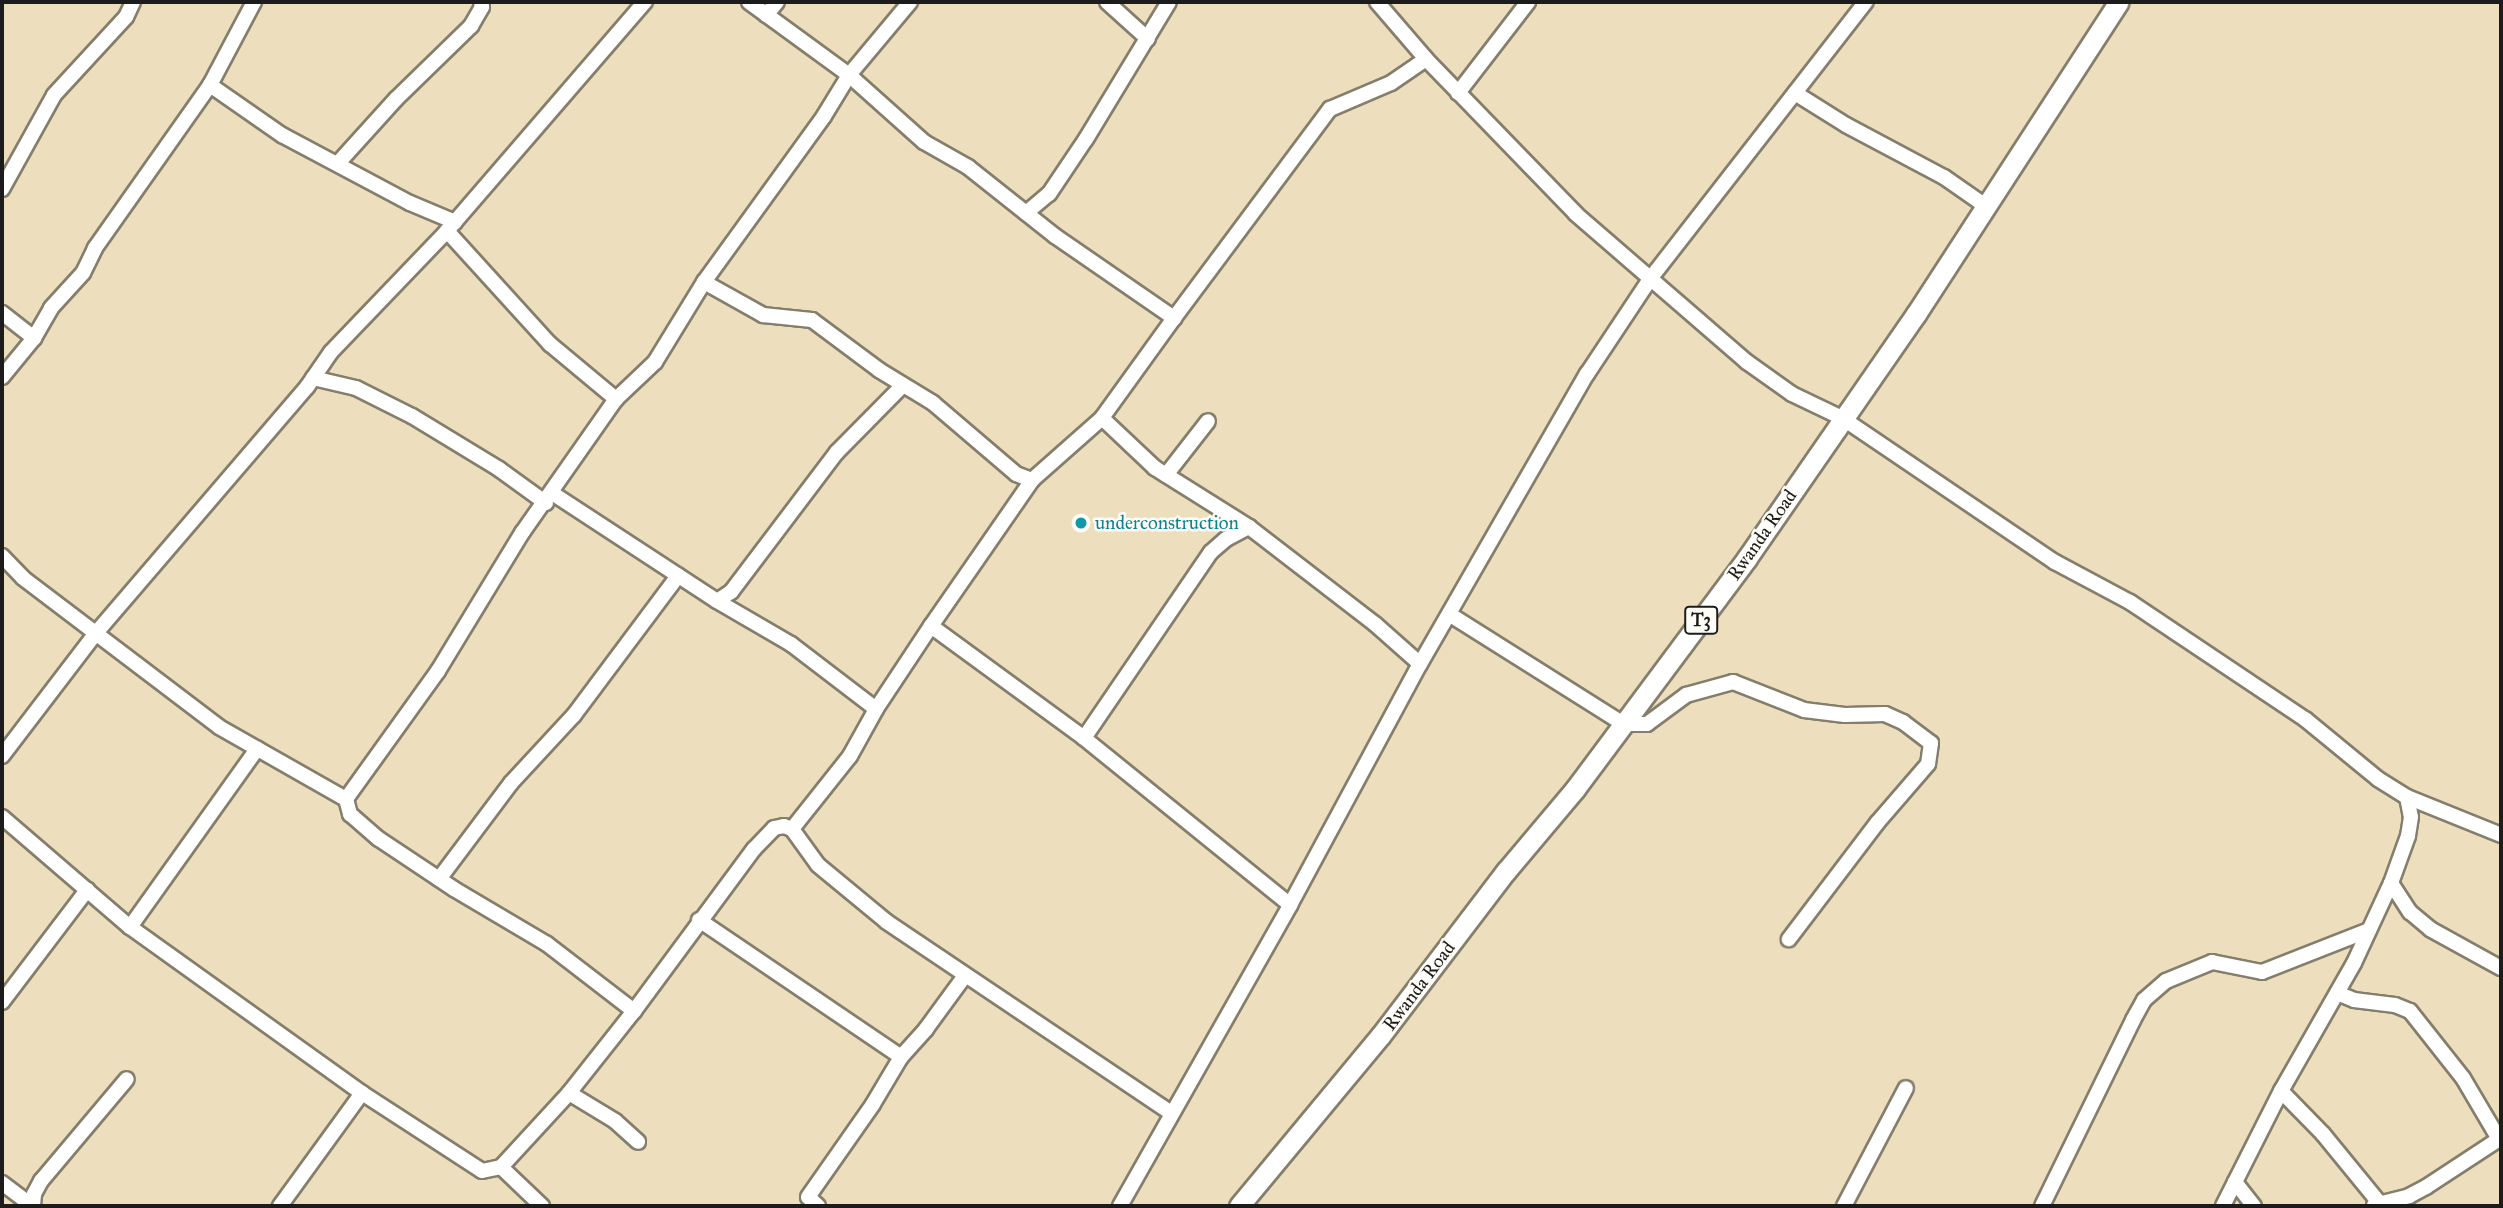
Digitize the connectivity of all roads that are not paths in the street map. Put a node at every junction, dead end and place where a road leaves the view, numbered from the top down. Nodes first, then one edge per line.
1 (133, 2) edge
2 (254, 2) edge
3 (481, 2) edge
4 (645, 2) edge
5 (749, 2) edge
6 (777, 2) edge
7 (910, 2) edge
8 (1107, 2) edge
9 (1169, 2) edge
10 (1377, 2) edge
11 (1528, 2) edge
12 (1866, 2) edge
13 (2119, 2) edge
14 (766, 15) junction
15 (1148, 39) junction
16 (1426, 59) junction
17 (849, 75) junction
18 (210, 85) junction
19 (1458, 93) junction
20 (1795, 93) junction
21 (339, 162) junction
22 (2, 189) edge
23 (1987, 207) junction
24 (1026, 213) junction
25 (451, 226) junction
26 (1650, 279) junction
27 (704, 282) junction
28 (2, 313) edge
29 (1174, 318) junction
30 (34, 338) junction
31 (2, 377) edge
32 (313, 378) junction
33 (902, 386) junction
34 (616, 399) junction
35 (1102, 418) junction
36 (1842, 418) junction
37 (1208, 421) dead end
38 (1167, 475) junction
39 (1032, 480) junction
40 (549, 498) junction
41 (1249, 527) junction
42 (2, 556) edge
43 (678, 576) junction
44 (717, 601) junction
45 (1449, 614) junction
46 (931, 626) junction
47 (96, 633) junction
48 (1420, 664) junction
49 (876, 709) junction
50 (1624, 724) junction
51 (1084, 738) junction
52 (257, 749) junction
53 (2, 756) edge
54 (2407, 797) junction
55 (345, 799) junction
56 (2, 817) edge
57 (792, 829) junction
58 (2501, 835) edge
59 (439, 879) junction
60 (2390, 883) junction
61 (87, 890) junction
62 (1290, 905) junction
63 (699, 919) junction
64 (130, 927) junction
65 (2369, 930) junction
66 (1790, 939) dead end
67 (2501, 968) edge
68 (964, 977) junction
69 (2337, 993) junction
70 (2, 1002) edge
71 (634, 1011) junction
72 (901, 1057) junction
73 (127, 1079) dead end
74 (1906, 1088) dead end
75 (2281, 1091) junction
76 (362, 1093) junction
77 (569, 1093) junction
78 (1170, 1112) junction
79 (2500, 1139) edge
80 (638, 1142) dead end
81 (501, 1167) junction
82 (2235, 1182) junction
83 (2, 1184) edge
84 (808, 1203) edge
85 (1126, 1203) edge
86 (2377, 1205) edge
87 (279, 1206) edge
88 (542, 1206) edge
89 (1239, 1206) edge
90 (1844, 1206) edge
91 (2042, 1206) edge
92 (2223, 1206) edge
93 (2254, 1206) edge

1 - 22 street
2 - 18 street
3 - 21 street
4 - 25 street
5 - 14 street
6 - 14 street
7 - 17 street
8 - 15 street
9 - 15 street
10 - 16 street
11 - 19 street
12 - 20 street
13 - 23 highway, Rwanda Road / T3
14 - 17 street
15 - 24 street
16 - 19 street
16 - 29 street
17 - 24 street
17 - 27 street
18 - 21 street
18 - 30 street
19 - 26 street
20 - 23 street
20 - 26 street
21 - 25 street
23 - 36 highway, Rwanda Road / T3
24 - 29 street
25 - 32 street
25 - 34 street
26 - 36 street
26 - 45 street
27 - 33 street
27 - 34 street
28 - 30 street
29 - 35 street
30 - 31 street
32 - 40 street
32 - 47 street
33 - 39 street
33 - 44 street
34 - 40 street
35 - 38 street
35 - 39 street
36 - 50 highway, Rwanda Road / T3
36 - 54 street
37 - 38 street
38 - 41 street
39 - 46 street
40 - 43 street
40 - 55 street
41 - 48 street
41 - 51 street
42 - 47 street
43 - 44 street
43 - 59 street
44 - 49 street
45 - 48 street
45 - 50 street
46 - 49 street
46 - 51 street
47 - 52 street
47 - 53 street
48 - 62 street
49 - 57 street
50 - 66 street
50 - 89 highway, Rwanda Road / T3
51 - 62 street
52 - 55 street
52 - 64 street
54 - 58 street
54 - 60 street
55 - 59 street
56 - 61 street
57 - 63 street
57 - 68 street
59 - 71 street
60 - 65 street
60 - 67 street
61 - 64 street
61 - 70 street
62 - 78 street
63 - 71 street
63 - 72 street
64 - 76 street
65 - 69 street
65 - 91 street
68 - 72 street
68 - 78 street
69 - 75 street
69 - 79 street
71 - 77 street
72 - 84 street
73 - 83 street
74 - 90 street
75 - 82 street
75 - 86 street
76 - 81 street
76 - 87 street
77 - 80 street
77 - 81 street
78 - 85 street
79 - 86 street
81 - 88 street
82 - 92 street
82 - 93 street

